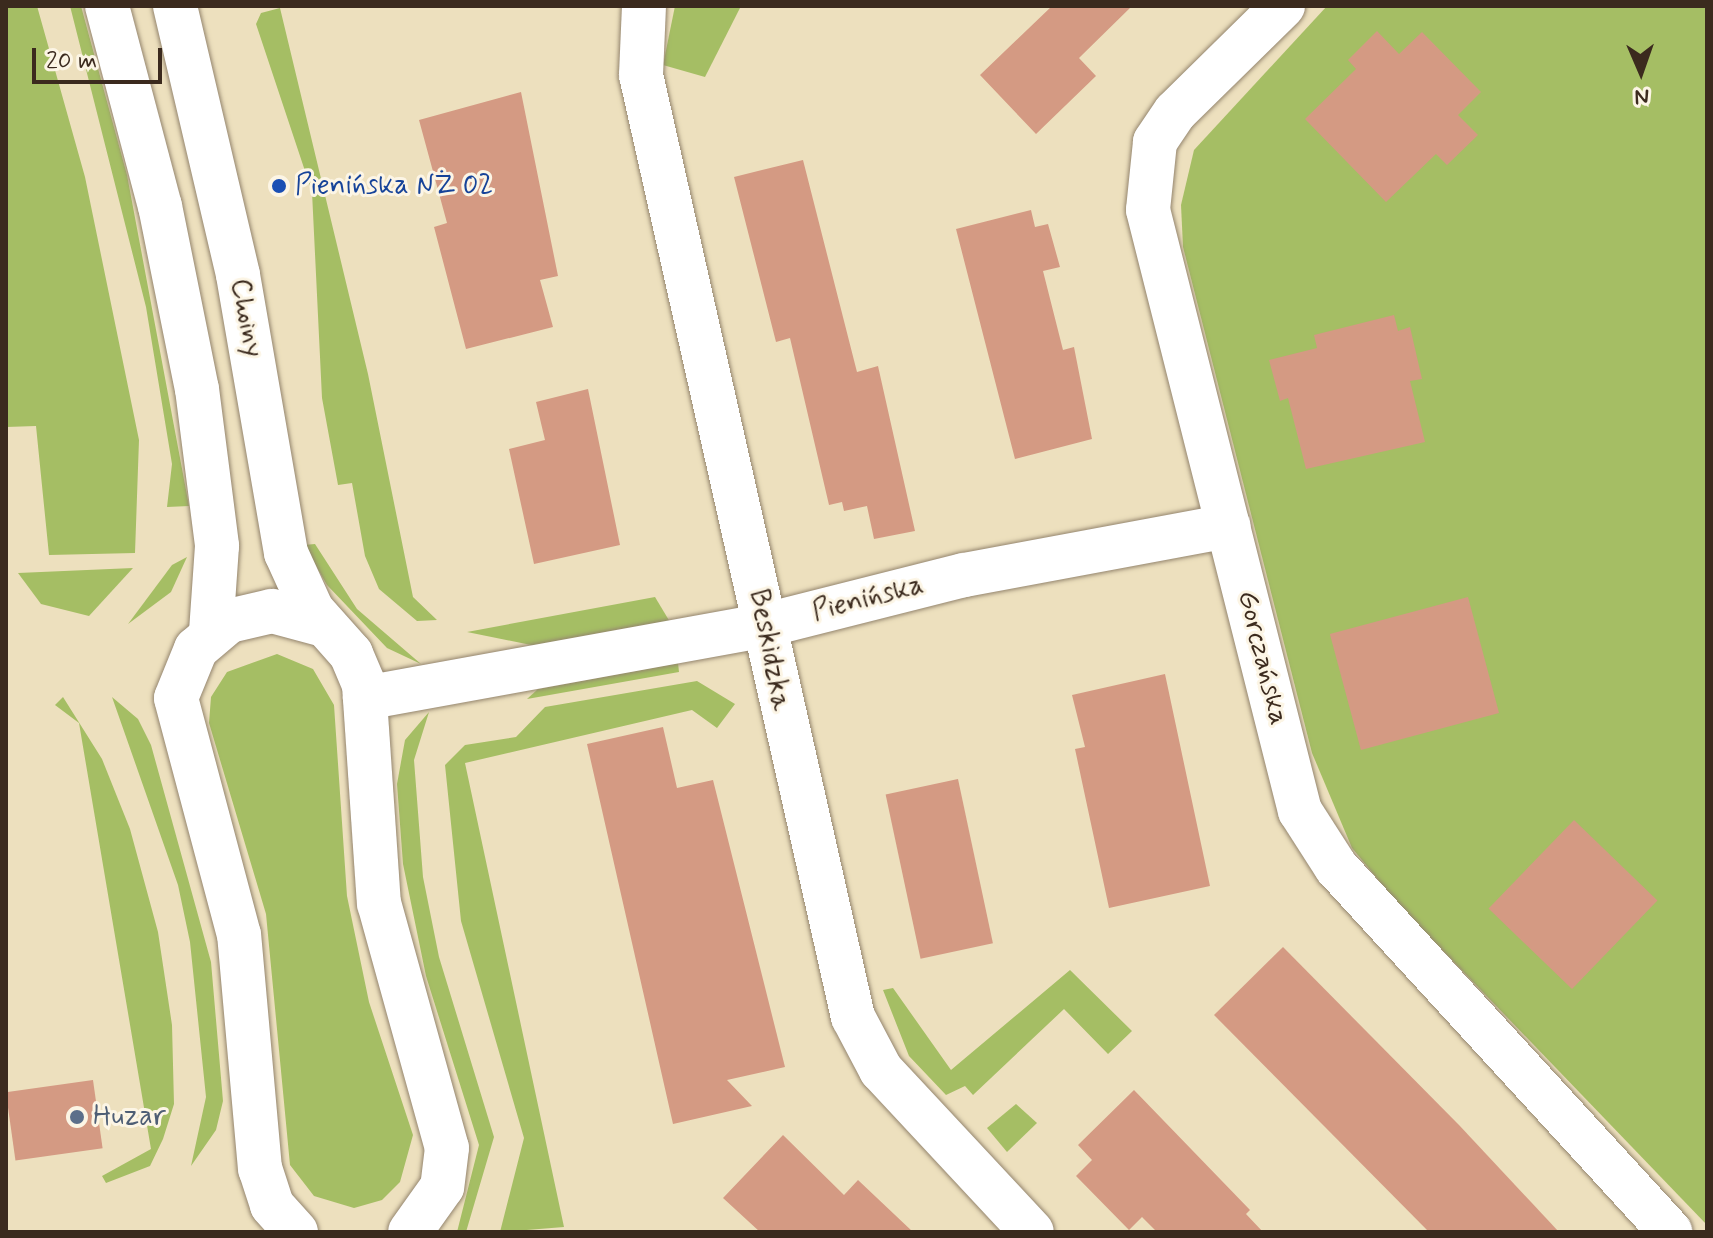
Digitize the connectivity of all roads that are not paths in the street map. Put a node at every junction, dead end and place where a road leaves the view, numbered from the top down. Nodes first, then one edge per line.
1 (107, 6) edge
2 (175, 6) edge
3 (644, 6) edge
4 (1283, 6) edge
5 (1229, 526) junction
6 (324, 625) junction
7 (766, 625) junction
8 (211, 632) junction
9 (365, 698) junction
10 (417, 1229) edge
11 (296, 1232) edge
12 (1032, 1232) edge
13 (1670, 1232) edge

1 - 8 street
2 - 6 street, Choiny
3 - 7 street, Beskidzka
4 - 5 street, Gorczańska
5 - 7 street, Pienińska
5 - 13 street, Gorczańska
6 - 8 street
6 - 9 street, Choiny
7 - 9 street, Pienińska
7 - 12 street, Beskidzka
8 - 11 street
9 - 10 street, Choiny

